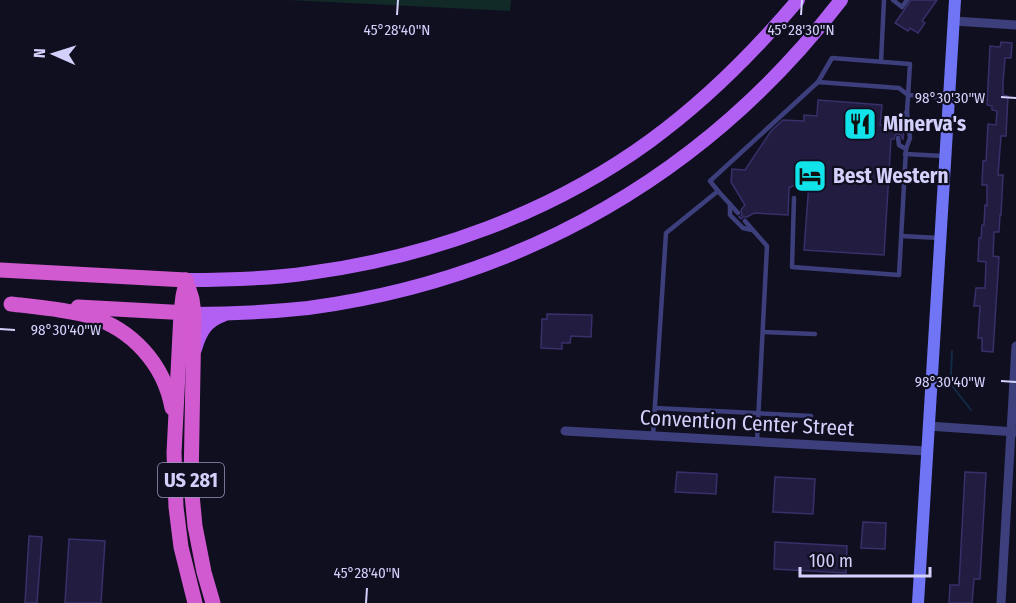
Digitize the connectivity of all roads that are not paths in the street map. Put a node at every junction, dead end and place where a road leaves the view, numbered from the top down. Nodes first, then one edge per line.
1 (798, 0) edge
2 (841, 0) edge
3 (884, 0) edge
4 (893, 0) edge
5 (907, 0) edge
6 (955, 0) edge
7 (954, 21) junction
8 (1016, 25) edge
9 (881, 62) junction
10 (818, 82) junction
11 (908, 95) junction
12 (949, 98) junction
13 (908, 112) junction
14 (896, 124) dead end
15 (898, 138) dead end
16 (905, 151) junction
17 (946, 156) junction
18 (718, 191) junction
19 (794, 198) dead end
20 (730, 204) junction
21 (738, 213) dead end
22 (745, 221) dead end
23 (753, 230) junction
24 (901, 236) junction
25 (940, 238) junction
26 (0, 270) edge
27 (186, 280) junction
28 (5, 304) edge
29 (188, 313) junction
30 (233, 313) junction
31 (763, 332) junction
32 (815, 334) dead end
33 (1016, 346) edge
34 (193, 354) junction
35 (655, 408) junction
36 (759, 414) junction
37 (811, 416) dead end
38 (928, 426) junction
39 (565, 431) dead end
40 (1013, 432) edge
41 (653, 436) junction
42 (757, 441) junction
43 (927, 451) junction
44 (174, 453) junction
45 (195, 603) edge
46 (213, 603) edge
47 (918, 603) edge
48 (1001, 603) edge

1 - 27 main road
2 - 30 main road
3 - 9 lane
4 - 5 lane
6 - 7 main road
7 - 8 street
7 - 12 main road
9 - 10 lane
9 - 11 lane
10 - 11 lane
10 - 18 lane
11 - 12 lane
11 - 13 lane
12 - 17 main road
13 - 14 lane
13 - 16 lane
15 - 16 lane
16 - 17 lane
16 - 24 lane
17 - 25 main road
18 - 20 lane
18 - 35 lane
19 - 24 lane
20 - 21 lane
20 - 23 lane
22 - 23 lane
23 - 31 lane
24 - 25 lane
25 - 38 main road
26 - 27 highway
27 - 29 highway, US 281
28 - 29 highway, US 281
28 - 44 highway, US 281
29 - 30 main road
29 - 34 highway, US 281
29 - 44 highway, US 281
30 - 34 main road, US 281
31 - 32 lane
31 - 36 lane
33 - 40 street
34 - 46 highway, US 281
35 - 36 lane
35 - 41 lane
36 - 37 lane
36 - 42 lane
38 - 40 street
38 - 43 main road
39 - 41 street, Convention Center Street
40 - 48 street
41 - 42 street, Convention Center Street
42 - 43 street, Convention Center Street
43 - 47 main road
44 - 45 highway, US 281

